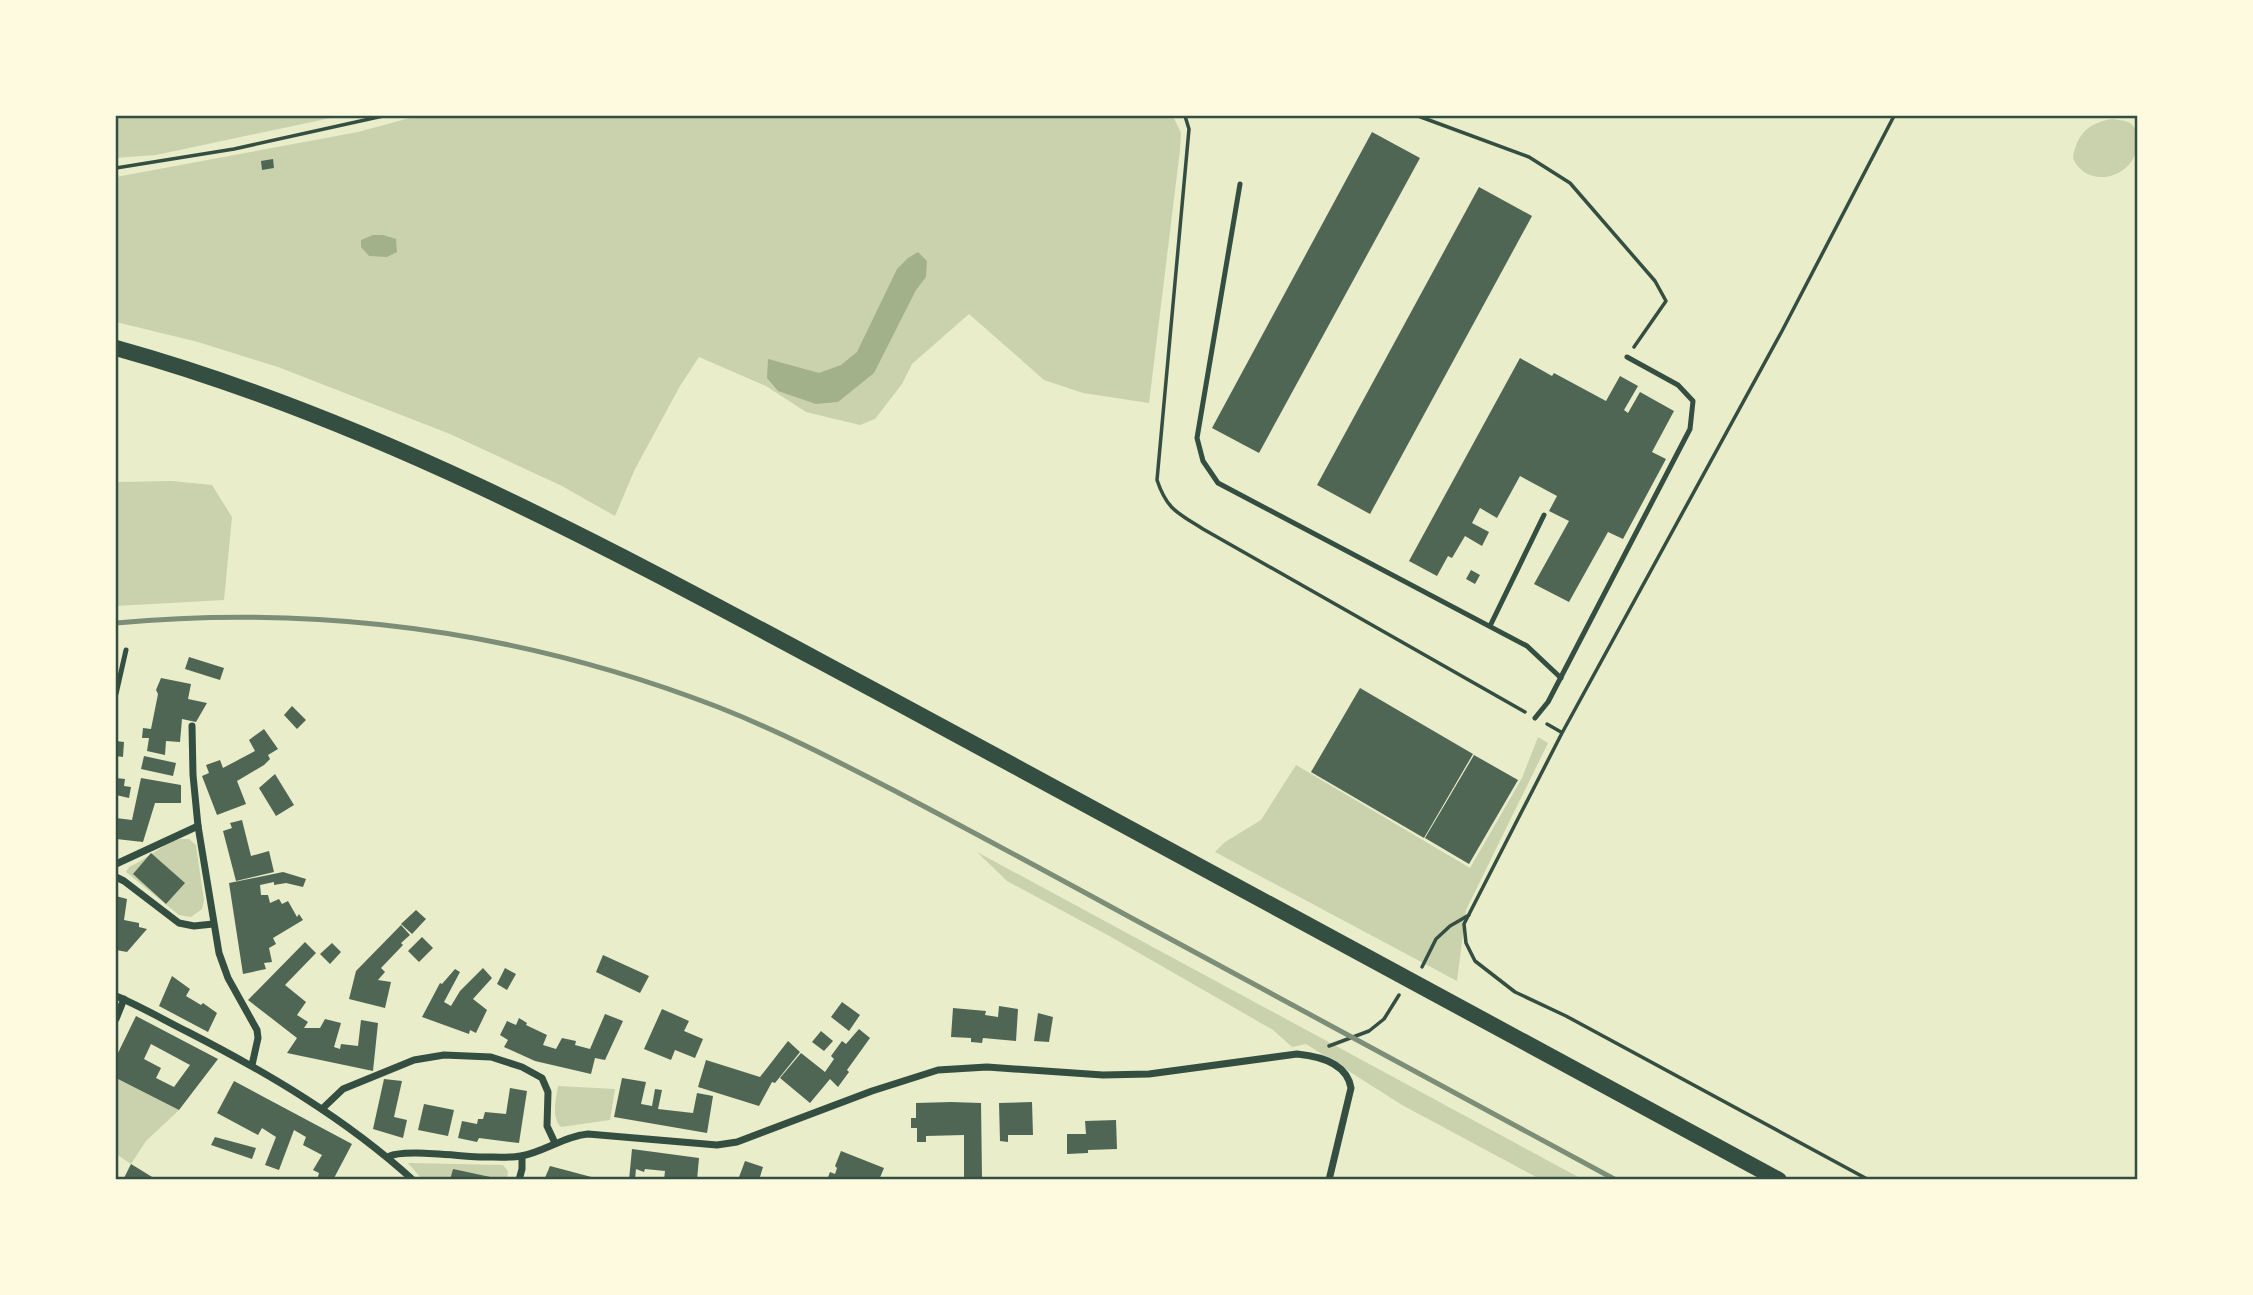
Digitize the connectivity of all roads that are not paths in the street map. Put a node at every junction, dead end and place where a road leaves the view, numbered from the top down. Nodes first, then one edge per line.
1 (1240, 184) dead end
2 (116, 348) edge
3 (1627, 357) road end
4 (1544, 515) dead end
5 (1490, 626) junction
6 (126, 649) dead end
7 (1561, 678) junction
8 (116, 694) edge
9 (1535, 718) road end
10 (192, 726) dead end
11 (198, 826) junction
12 (116, 864) edge
13 (116, 877) edge
14 (213, 924) junction
15 (116, 996) edge
16 (124, 999) junction
17 (116, 1019) edge
18 (253, 1065) junction
19 (322, 1109) junction
20 (555, 1143) junction
21 (522, 1156) junction
22 (388, 1157) junction
23 (413, 1180) edge
24 (519, 1180) edge
25 (1329, 1180) edge
26 (1779, 1180) edge

1 - 5 lane
2 - 26 main road
3 - 7 lane
4 - 5 lane
5 - 7 lane
6 - 8 lane
7 - 9 lane
10 - 11 street
11 - 12 street
11 - 14 street
13 - 14 street
14 - 18 street
15 - 16 street
16 - 17 street
16 - 18 street
18 - 19 street
19 - 20 street
19 - 22 street
20 - 21 street
20 - 25 street
21 - 22 street
21 - 24 street
22 - 23 street

